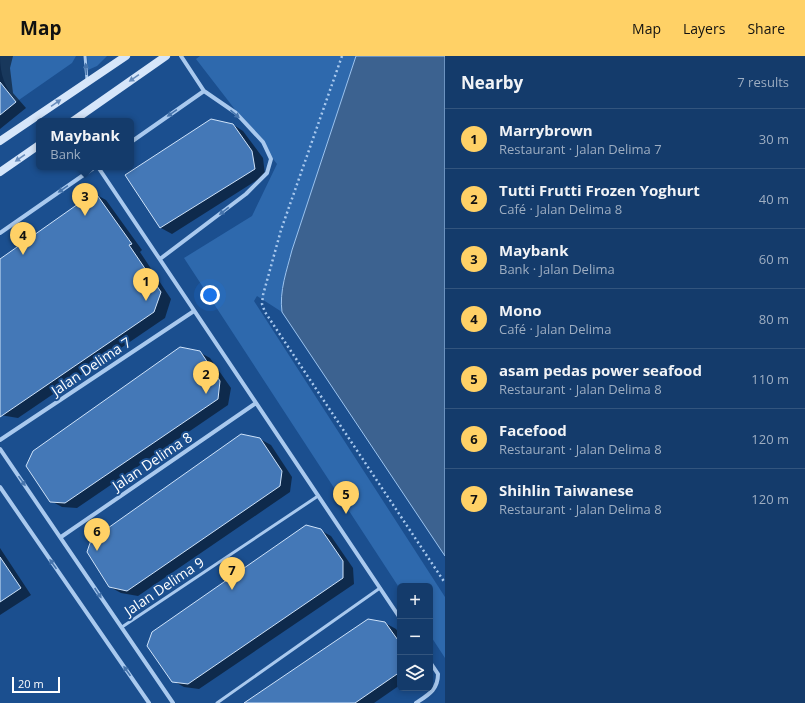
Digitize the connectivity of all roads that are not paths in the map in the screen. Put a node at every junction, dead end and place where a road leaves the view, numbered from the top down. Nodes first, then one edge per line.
1 (85, 56) edge
2 (126, 56) edge
3 (166, 56) edge
4 (181, 56) edge
5 (117, 59) edge
6 (87, 82) junction
7 (204, 91) junction
8 (77, 118) edge
9 (134, 140) edge
10 (0, 141) edge
11 (36, 147) edge
12 (91, 170) edge
13 (100, 170) edge
14 (0, 172) edge
15 (0, 233) edge
16 (160, 259) junction
17 (194, 310) junction
18 (256, 403) junction
19 (0, 440) edge
20 (0, 449) edge
21 (0, 487) edge
22 (318, 496) junction
23 (61, 537) junction
24 (380, 588) junction
25 (397, 614) edge
26 (122, 627) junction
27 (433, 666) edge
28 (433, 691) edge
29 (433, 691) edge
30 (150, 703) edge
31 (173, 703) edge
32 (216, 703) edge
33 (416, 703) edge

6 -> 1 lane
2 - 5 street
3 -> 8 street
4 - 7 street
5 - 6 street
10 -> 6 street
7 -> 9 street
7 -> 16 street
11 -> 14 street
12 -> 15 street
13 - 16 street
16 - 17 street
17 - 18 street
17 - 19 street, Jalan Delima 7
18 - 22 street
18 - 23 street, Jalan Delima 8
20 -> 23 street
30 -> 21 street
22 - 24 street
22 - 26 lane, Jalan Delima 9
23 -> 26 street
24 - 25 street
24 - 32 lane
26 - 31 street
27 - 29 street
28 - 33 street

